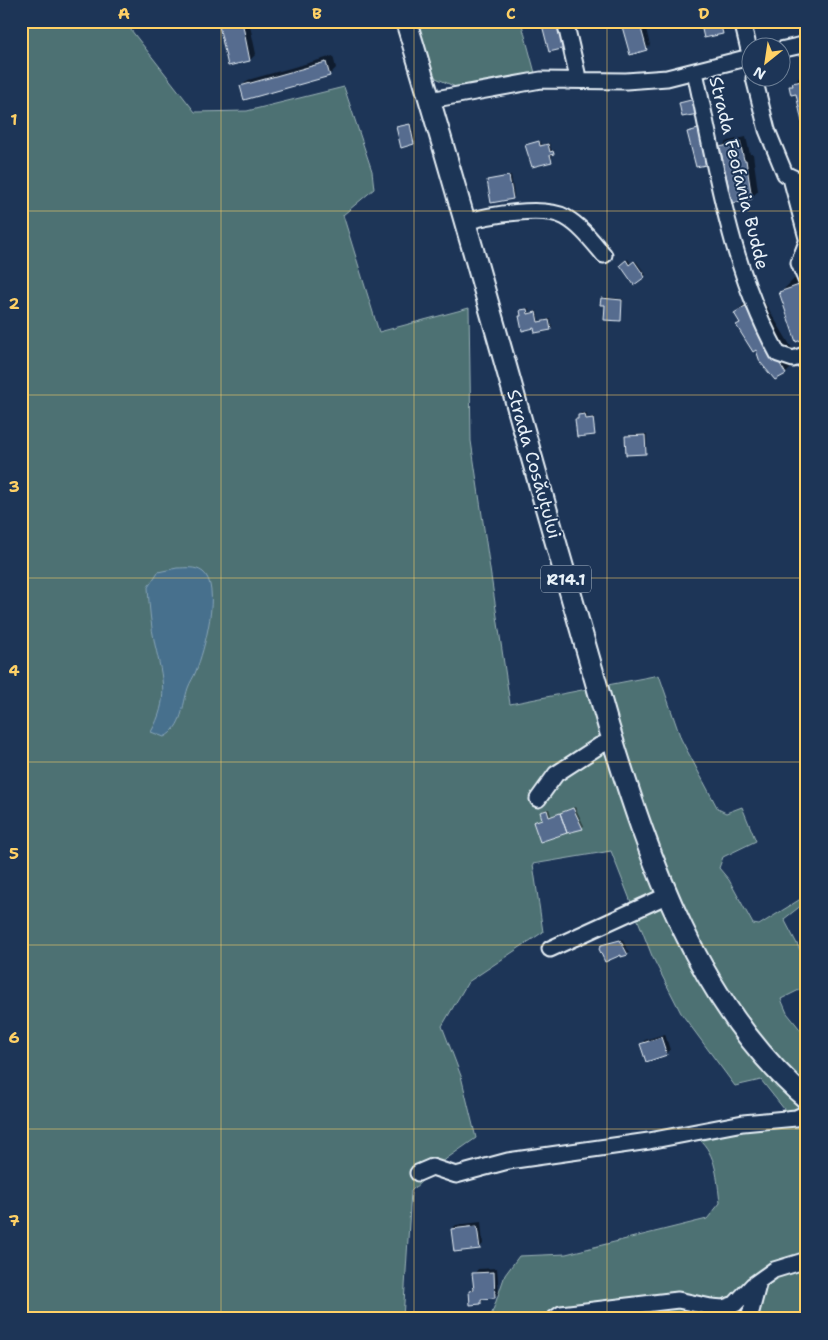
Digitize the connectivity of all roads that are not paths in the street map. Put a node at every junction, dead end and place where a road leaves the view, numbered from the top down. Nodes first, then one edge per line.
1 (406, 21) edge
2 (565, 21) edge
3 (742, 21) edge
4 (746, 38) edge
5 (807, 44) edge
6 (790, 48) edge
7 (740, 58) edge
8 (695, 72) junction
9 (568, 81) junction
10 (756, 88) edge
11 (430, 100) junction
12 (791, 178) junction
13 (807, 180) edge
14 (465, 222) junction
15 (807, 238) edge
16 (807, 242) edge
17 (604, 255) dead end
18 (807, 282) edge
19 (807, 354) edge
20 (613, 740) junction
21 (538, 799) dead end
22 (668, 895) junction
23 (550, 949) dead end
24 (807, 1099) edge
25 (807, 1113) edge
26 (418, 1173) dead end
27 (807, 1260) edge
28 (759, 1280) junction
29 (554, 1319) edge
30 (750, 1319) edge

1 - 11 main road, Strada Cosăuțului / R14.1
2 - 9 street
3 - 4 street, Strada Feofania Budde
5 - 6 street
7 - 8 street, Strada Feofania Budde
8 - 9 street, Strada Feofania Budde
8 - 19 street, Strada Feofania Budde
9 - 11 street, Strada Feofania Budde
10 - 12 street, Strada Feofania Budde
11 - 14 main road, Strada Cosăuțului / R14.1
12 - 13 street
12 - 15 street, Strada Feofania Budde
14 - 17 street
14 - 20 main road, Strada Cosăuțului / R14.1
16 - 18 street
20 - 21 street
20 - 22 main road, Strada Cosăuțului / R14.1
22 - 23 street
22 - 24 main road, Strada Cosăuțului / R14.1
25 - 26 street
27 - 28 street
28 - 29 street
28 - 30 street

